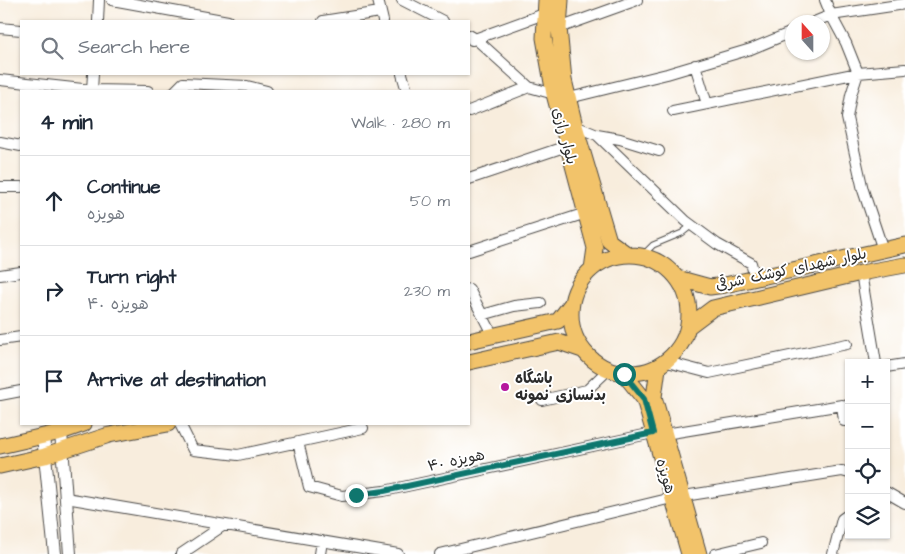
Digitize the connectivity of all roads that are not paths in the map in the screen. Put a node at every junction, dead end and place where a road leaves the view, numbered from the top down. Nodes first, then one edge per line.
1 (99, 0) edge
2 (112, 0) edge
3 (378, 0) edge
4 (402, 0) edge
5 (560, 0) edge
6 (637, 0) edge
7 (825, 0) edge
8 (905, 4) edge
9 (545, 7) edge
10 (831, 15) junction
11 (382, 17) edge
12 (98, 20) edge
13 (222, 20) edge
14 (338, 20) edge
15 (440, 20) edge
16 (0, 28) edge
17 (559, 28) junction
18 (20, 30) edge
19 (785, 35) edge
20 (471, 38) edge
21 (695, 65) junction
22 (905, 69) edge
23 (858, 73) junction
24 (94, 75) edge
25 (402, 75) edge
26 (0, 80) edge
27 (529, 87) junction
28 (92, 90) joint
29 (176, 90) edge
30 (263, 90) edge
31 (407, 90) edge
32 (554, 94) junction
33 (569, 98) junction
34 (707, 104) junction
35 (472, 109) edge
36 (673, 111) dead end
37 (575, 126) junction
38 (597, 135) junction
39 (0, 142) edge
40 (20, 146) edge
41 (566, 146) junction
42 (659, 151) dead end
43 (470, 179) edge
44 (0, 187) edge
45 (20, 187) edge
46 (586, 213) junction
47 (692, 225) junction
48 (905, 245) edge
49 (883, 250) junction
50 (470, 251) edge
51 (627, 254) junction
52 (642, 256) junction
53 (905, 265) edge
54 (592, 269) junction
55 (20, 272) edge
56 (862, 273) junction
57 (0, 275) edge
58 (678, 278) junction
59 (755, 278) junction
60 (710, 287) junction
61 (470, 293) edge
62 (542, 303) dead end
63 (572, 303) junction
64 (713, 308) junction
65 (482, 316) junction
66 (689, 326) junction
67 (493, 336) junction
68 (20, 337) edge
69 (0, 340) edge
70 (470, 341) edge
71 (847, 344) dead end
72 (582, 350) junction
73 (875, 359) edge
74 (470, 362) edge
75 (905, 364) edge
76 (662, 365) junction
77 (890, 366) edge
78 (608, 370) junction
79 (624, 374) junction
80 (20, 391) edge
81 (0, 396) edge
82 (542, 400) dead end
83 (845, 421) edge
84 (81, 425) edge
85 (155, 425) edge
86 (180, 425) edge
87 (363, 428) dead end
88 (60, 432) junction
89 (659, 433) junction
90 (43, 436) junction
91 (298, 442) junction
92 (0, 446) edge
93 (62, 451) junction
94 (45, 456) junction
95 (0, 466) edge
96 (845, 472) edge
97 (889, 494) edge
98 (678, 497) junction
99 (66, 498) junction
100 (905, 504) edge
101 (845, 517) edge
102 (224, 525) junction
103 (322, 541) junction
104 (761, 543) dead end
105 (55, 553) edge
106 (70, 553) edge
107 (181, 554) edge
108 (320, 554) edge
109 (398, 554) edge
110 (440, 554) edge
111 (689, 554) edge
112 (699, 554) edge
113 (715, 554) edge
114 (833, 554) edge

1 - 12 street
2 - 13 street
3 - 11 street
4 - 15 street
5 - 17 main road, بلوار رازی
6 - 17 street
7 - 10 street
8 - 10 street
9 - 20 street
9 - 32 main road, بلوار رازی
10 - 23 street
11 - 14 street
16 - 18 street
17 - 33 main road, بلوار رازی
19 - 21 street
20 - 27 street
21 - 33 street
21 - 34 street
22 - 23 street
23 - 34 street
23 - 49 street
24 - 28 street
25 - 31 street
26 - 28 street
27 - 32 street
27 - 35 street
29 - 30 street
32 - 41 main road, بلوار رازی
33 - 37 main road, بلوار رازی
34 - 36 street
37 - 38 street
37 - 51 main road, بلوار رازی
38 - 42 street
38 - 47 street
39 - 40 street
41 - 43 street
41 - 46 main road, بلوار رازی
44 - 45 street
46 - 50 street
46 - 54 main road, بلوار رازی
47 - 52 lane
47 - 59 street
48 - 49 main road, بلوار شهدای کوشک شرقی
49 - 59 main road, بلوار شهدای کوشک شرقی
51 - 52 main road
51 - 54 main road
52 - 58 main road
53 - 56 main road, بلوار شهدای کوشک شرقی
54 - 63 main road
55 - 57 street
56 - 64 main road, بلوار شهدای کوشک شرقی
56 - 73 street
58 - 60 main road, بلوار شهدای کوشک شرقی
58 - 66 main road
59 - 60 main road, بلوار شهدای کوشک شرقی
60 - 64 main road
61 - 65 street
62 - 65 street
63 - 67 main road
63 - 72 main road
64 - 66 main road, بلوار شهدای کوشک شرقی
65 - 67 street
66 - 76 main road
67 - 70 main road
68 - 69 street
71 - 76 street
72 - 74 main road
72 - 78 main road
75 - 77 street
76 - 79 main road
76 - 89 main road, هویزه
78 - 79 main road
78 - 82 street
79 - 89 main road, هویزه
80 - 81 street
83 - 89 street
84 - 88 main road
85 - 93 main road
86 - 91 street
87 - 91 street
88 - 90 main road
88 - 93 street
89 - 91 street, هویزه ۴۰
89 - 98 main road, هویزه
90 - 92 main road
90 - 94 street
93 - 94 main road
93 - 99 street
94 - 95 main road
94 - 105 street
96 - 98 street
97 - 100 street
98 - 110 street
98 - 111 main road, هویزه
98 - 112 main road, هویزه
99 - 102 street
99 - 106 street
101 - 114 street
102 - 103 street
102 - 107 street
103 - 108 street
103 - 109 street
104 - 113 street
105 - 106 street

